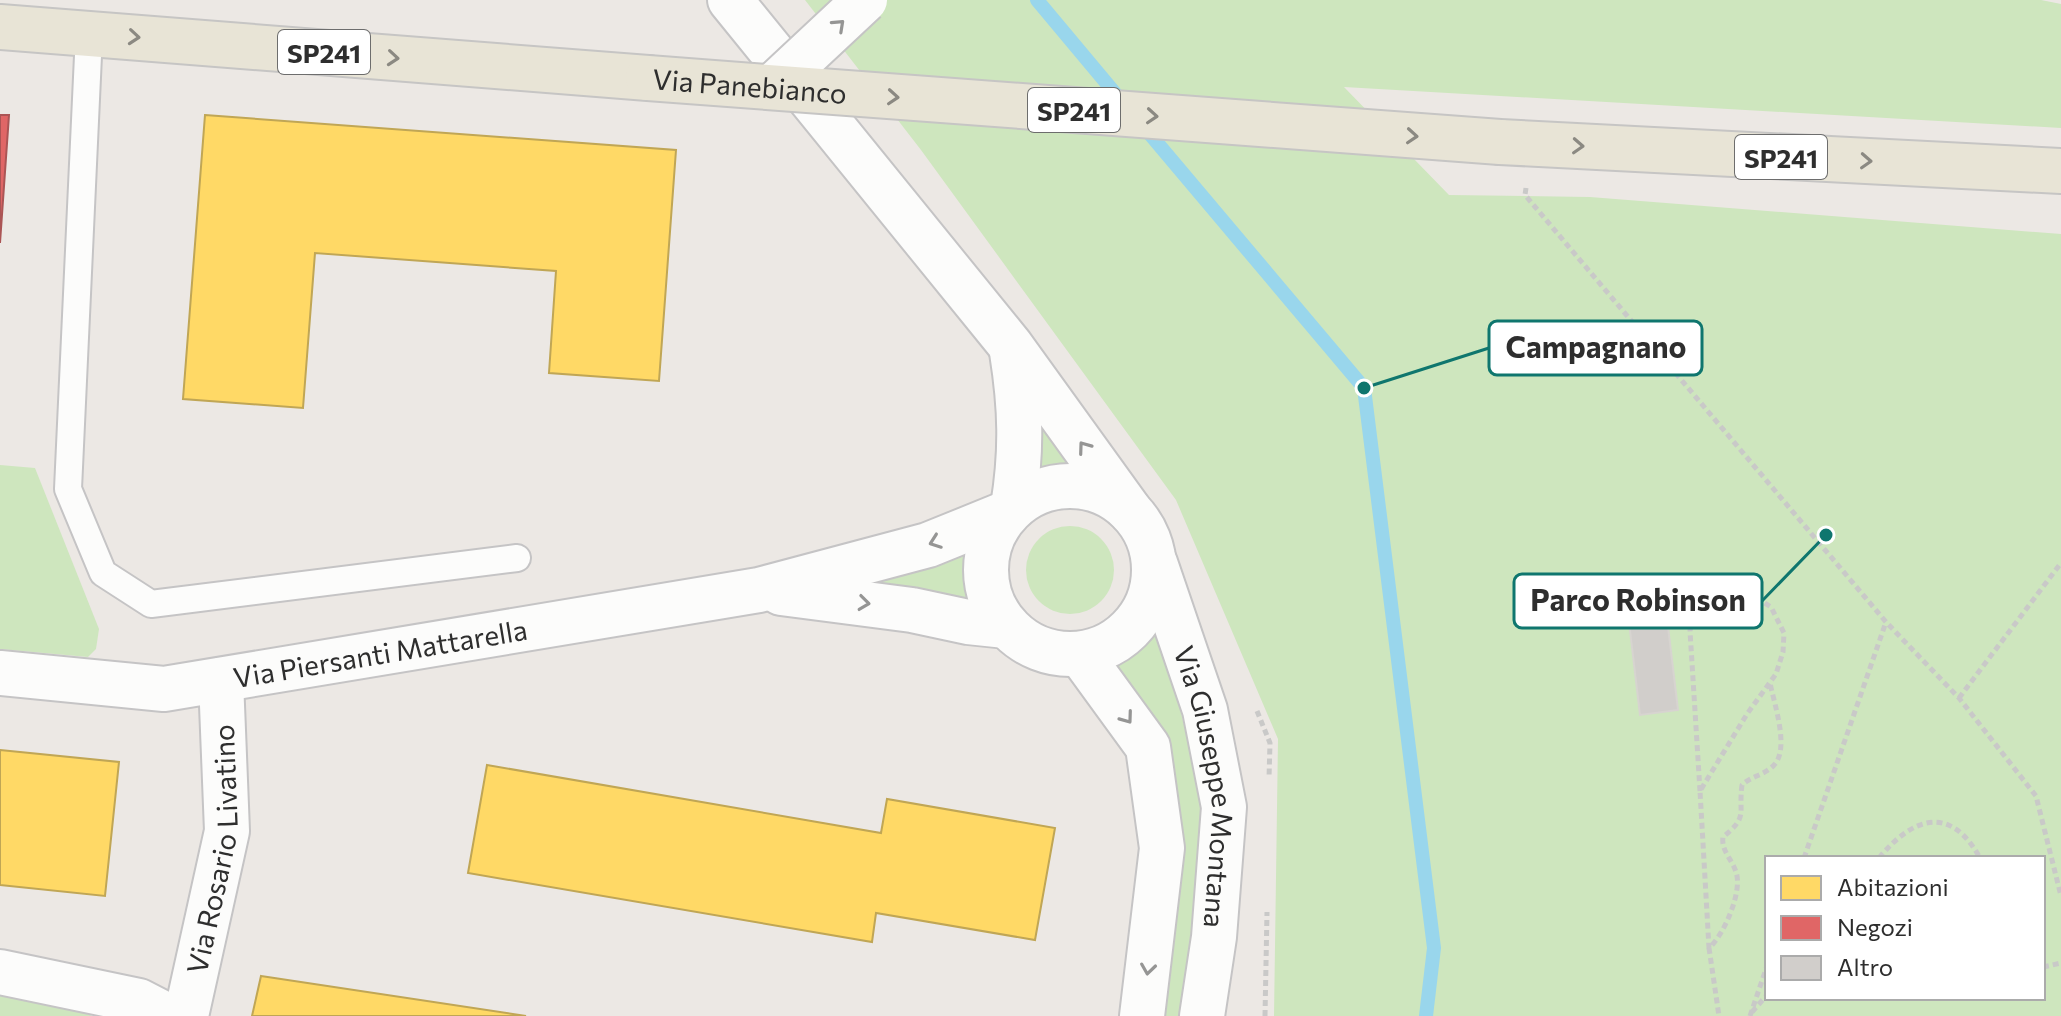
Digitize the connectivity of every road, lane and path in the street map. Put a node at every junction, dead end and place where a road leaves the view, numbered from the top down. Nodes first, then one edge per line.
1 (730, 0) edge
2 (865, 0) edge
3 (0, 27) edge
4 (89, 34) junction
5 (772, 87) junction
6 (2061, 171) edge
7 (1525, 195) dead end
8 (1011, 346) junction
9 (1010, 510) junction
10 (1130, 511) junction
11 (517, 558) dead end
12 (1155, 563) junction
13 (2061, 563) edge
14 (759, 590) junction
15 (1886, 622) junction
16 (1006, 626) junction
17 (1081, 655) junction
18 (0, 673) edge
19 (221, 680) junction
20 (1770, 683) junction
21 (1959, 698) junction
22 (1700, 791) junction
23 (1805, 856) edge
24 (1881, 856) edge
25 (1979, 856) edge
26 (2061, 896) edge
27 (1709, 948) junction
28 (0, 972) edge
29 (1765, 972) edge
30 (1765, 997) edge
31 (168, 1016) edge
32 (186, 1016) edge
33 (1142, 1016) edge
34 (1202, 1016) edge
35 (1719, 1016) edge
36 (1750, 1016) edge

1 - 8 street
5 -> 2 street, bridge
3 - 4 main road, Via Panebianco / SP241
4 -> 5 main road, Via Panebianco / SP241, bridge
4 - 11 lane
5 -> 6 main road, Via Panebianco / SP241, bridge
7 - 15 path
8 - 9 street
10 -> 8 street
9 - 10 street
9 -> 14 street, Via Piersanti Mattarella
9 - 16 street
10 - 12 street
12 - 17 street
12 - 34 street, Via Giuseppe Montana
13 - 21 path
14 -> 16 street, Via Piersanti Mattarella
14 - 19 street, Via Piersanti Mattarella
15 - 21 path
15 - 23 path
16 - 17 street
17 -> 33 street, Via Giuseppe Montana
18 - 19 street, Via Piersanti Mattarella
19 - 32 street, Via Rosario Livatino
20 - 22 path
20 - 22 path
20 - 27 path
21 - 26 path
22 - 27 path
24 - 25 path
27 - 35 path
28 - 31 street
29 - 36 path
30 - 36 path

